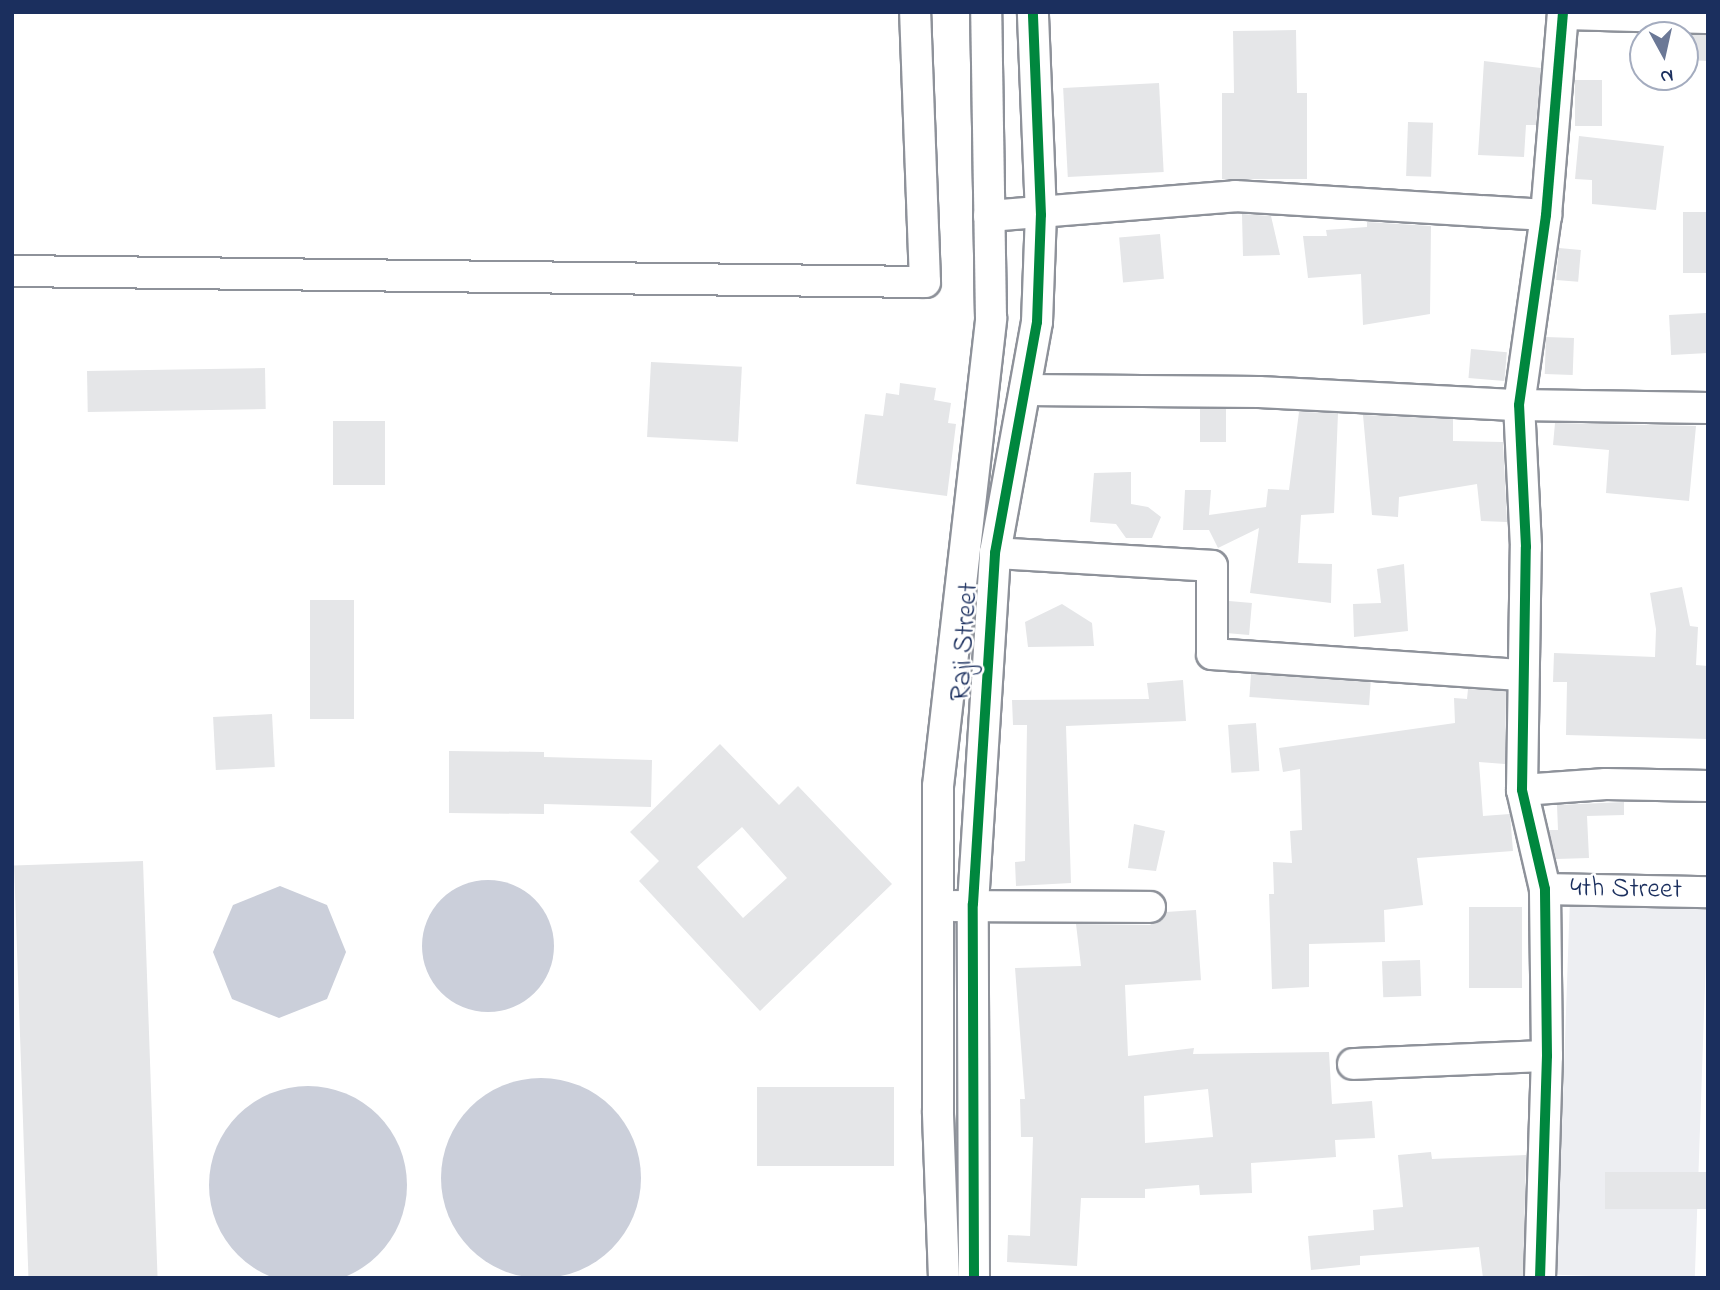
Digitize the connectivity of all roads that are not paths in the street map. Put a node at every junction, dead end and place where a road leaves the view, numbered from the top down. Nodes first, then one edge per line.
1 (915, 12) edge
2 (986, 12) edge
3 (1033, 12) edge
4 (1563, 13) edge
5 (1708, 19) edge
6 (1041, 215) junction
7 (1546, 215) junction
8 (989, 216) junction
9 (12, 271) edge
10 (1026, 390) junction
11 (1519, 405) junction
12 (1708, 408) edge
13 (995, 554) junction
14 (1523, 676) junction
15 (1708, 786) edge
16 (1521, 790) junction
17 (1545, 889) junction
18 (1708, 892) edge
19 (974, 904) junction
20 (938, 907) junction
21 (1150, 907) dead end
22 (1548, 1056) junction
23 (1353, 1065) dead end
24 (943, 1278) edge
25 (974, 1278) edge
26 (1541, 1278) edge

1 - 9 street
2 - 8 street, Raji Street
3 - 6 street, Raji Street
4 - 5 street
4 - 7 street
6 - 7 street
6 - 8 street
6 - 10 street, Raji Street
7 - 11 street
8 - 20 street, Raji Street
10 - 11 street
10 - 13 street, Raji Street
11 - 12 street
11 - 14 street
13 - 14 street
13 - 19 street, Raji Street
14 - 16 street
15 - 16 street
16 - 17 street
17 - 18 street, 4th Street
17 - 22 street
19 - 20 street
19 - 21 street
19 - 25 street, Raji Street
20 - 24 street, Raji Street
22 - 23 street
22 - 26 street

